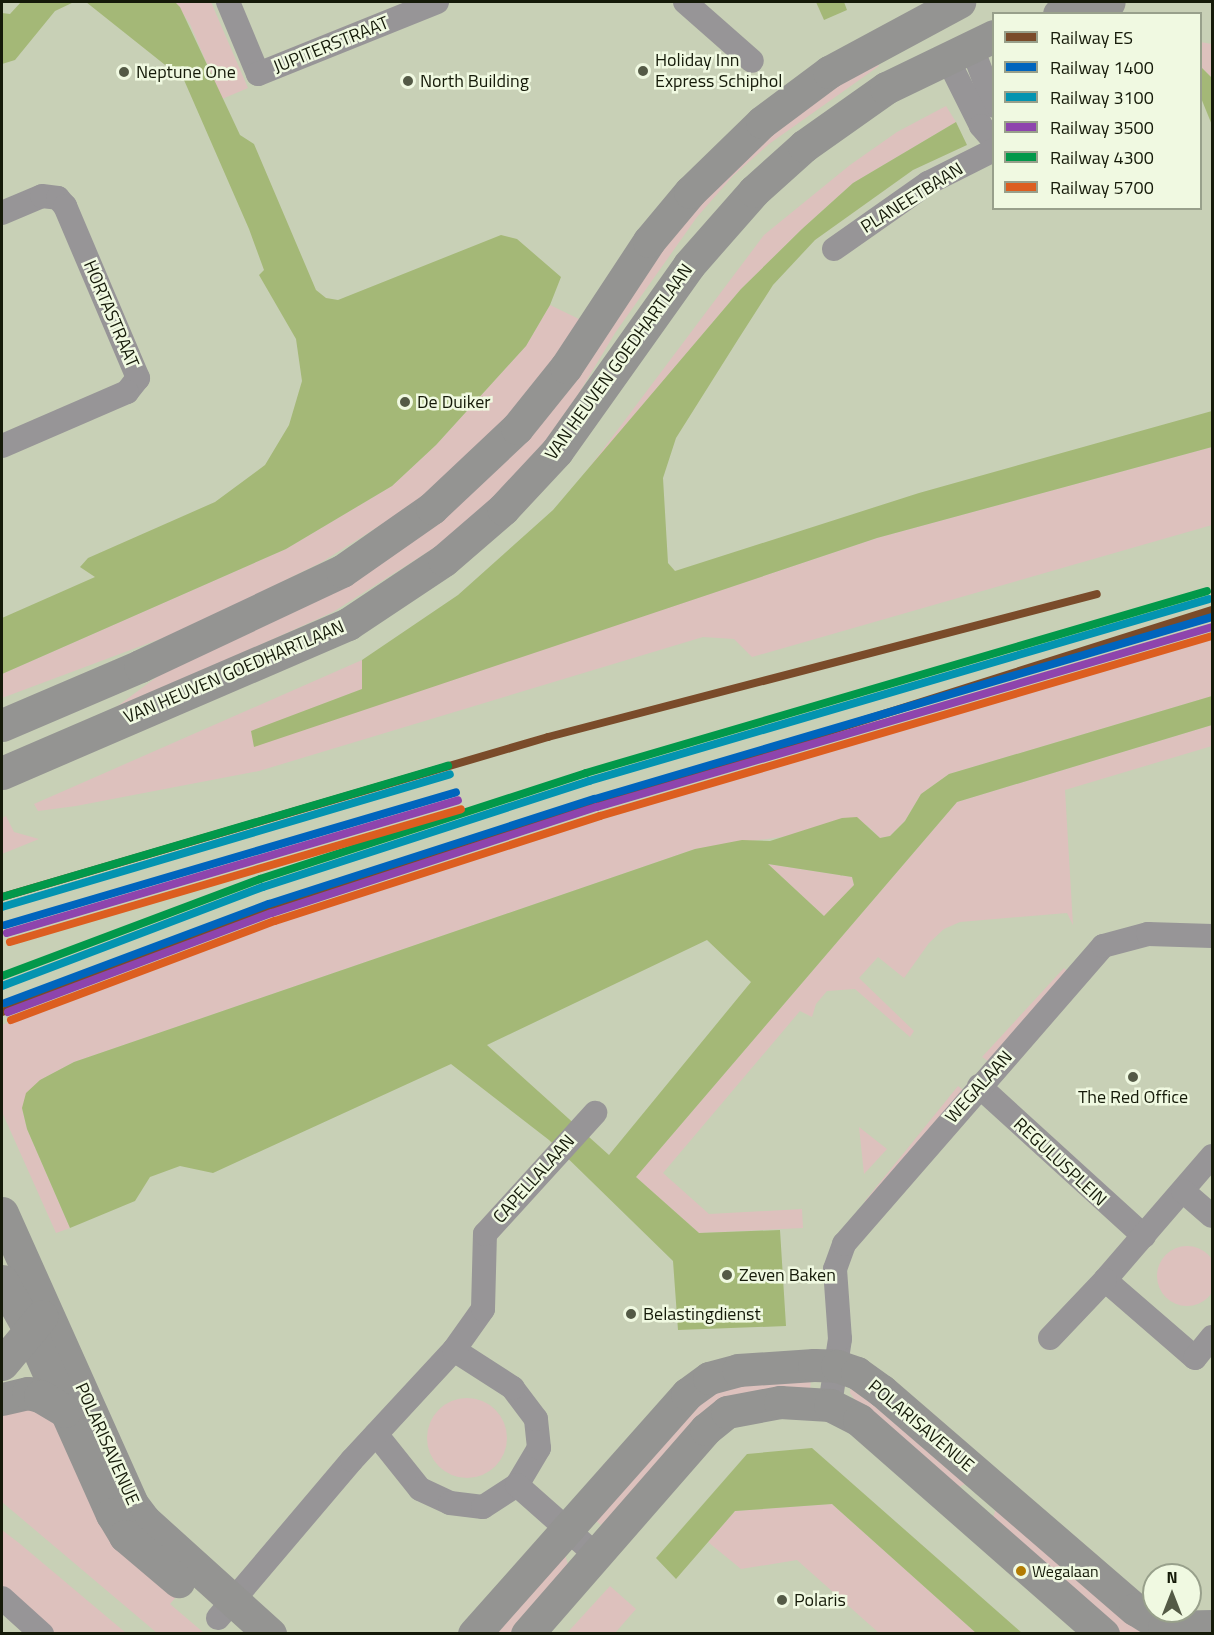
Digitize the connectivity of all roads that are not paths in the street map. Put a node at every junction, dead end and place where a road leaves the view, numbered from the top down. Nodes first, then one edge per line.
1 (228, 2) edge
2 (437, 2) edge
3 (685, 2) edge
4 (1109, 2) edge
5 (940, 5) edge
6 (1067, 12) edge
7 (970, 46) edge
8 (752, 61) dead end
9 (992, 103) edge
10 (992, 139) edge
11 (992, 151) edge
12 (2, 213) edge
13 (834, 249) dead end
14 (2, 446) edge
15 (2, 725) edge
16 (2, 773) edge
17 (1212, 936) edge
18 (979, 1086) junction
19 (595, 1113) dead end
20 (1212, 1156) edge
21 (1183, 1191) junction
22 (2, 1213) edge
23 (1212, 1216) edge
24 (1143, 1236) junction
25 (1105, 1280) junction
26 (19, 1309) edge
27 (1050, 1338) dead end
28 (1212, 1338) edge
29 (454, 1350) junction
30 (2, 1364) edge
31 (837, 1366) junction
32 (2, 1399) edge
33 (830, 1405) junction
34 (65, 1411) junction
35 (376, 1434) junction
36 (517, 1485) junction
37 (995, 1488) junction
38 (968, 1516) junction
39 (568, 1529) junction
40 (595, 1554) junction
41 (2, 1598) edge
42 (229, 1618) edge
43 (1212, 1626) edge
44 (1163, 1630) edge
45 (42, 1634) edge
46 (270, 1634) edge
47 (474, 1634) edge
48 (527, 1634) edge
49 (1103, 1634) edge

1 - 2 street, JUPITERSTRAAT
3 - 8 street
4 - 6 street
5 - 7 street
5 - 15 street
7 - 9 street
7 - 10 street
7 - 16 street, VAN HEUVEN GOEDHARTLAAN
11 - 13 street, PLANEETBAAN
12 - 14 street, HORTASTRAAT
17 - 18 street, WEGALAAN
18 - 24 street, REGULUSPLEIN
18 - 31 street, WEGALAAN
19 - 29 street, CAPELLALAAN
20 - 21 street
21 - 23 street
21 - 24 street
22 - 26 street, POLARISAVENUE
24 - 25 street
25 - 27 street
25 - 28 street
26 - 30 street
26 - 34 street, POLARISAVENUE
26 - 42 street, POLARISAVENUE
29 - 35 street, CAPELLALAAN
29 - 36 street
31 - 33 street, WEGALAAN
31 - 37 street, POLARISAVENUE
31 - 39 street, POLARISAVENUE
32 - 34 street
33 - 38 street, POLARISAVENUE
33 - 40 street, POLARISAVENUE
34 - 42 street, POLARISAVENUE
35 - 36 street
35 - 42 street, CAPELLALAAN
36 - 39 street
37 - 38 street
37 - 44 street, POLARISAVENUE
38 - 49 street, POLARISAVENUE
39 - 40 street
39 - 47 street, POLARISAVENUE
40 - 48 street, POLARISAVENUE
41 - 45 street
42 - 46 street, POLARISAVENUE
43 - 44 street, POLARISAVENUE

